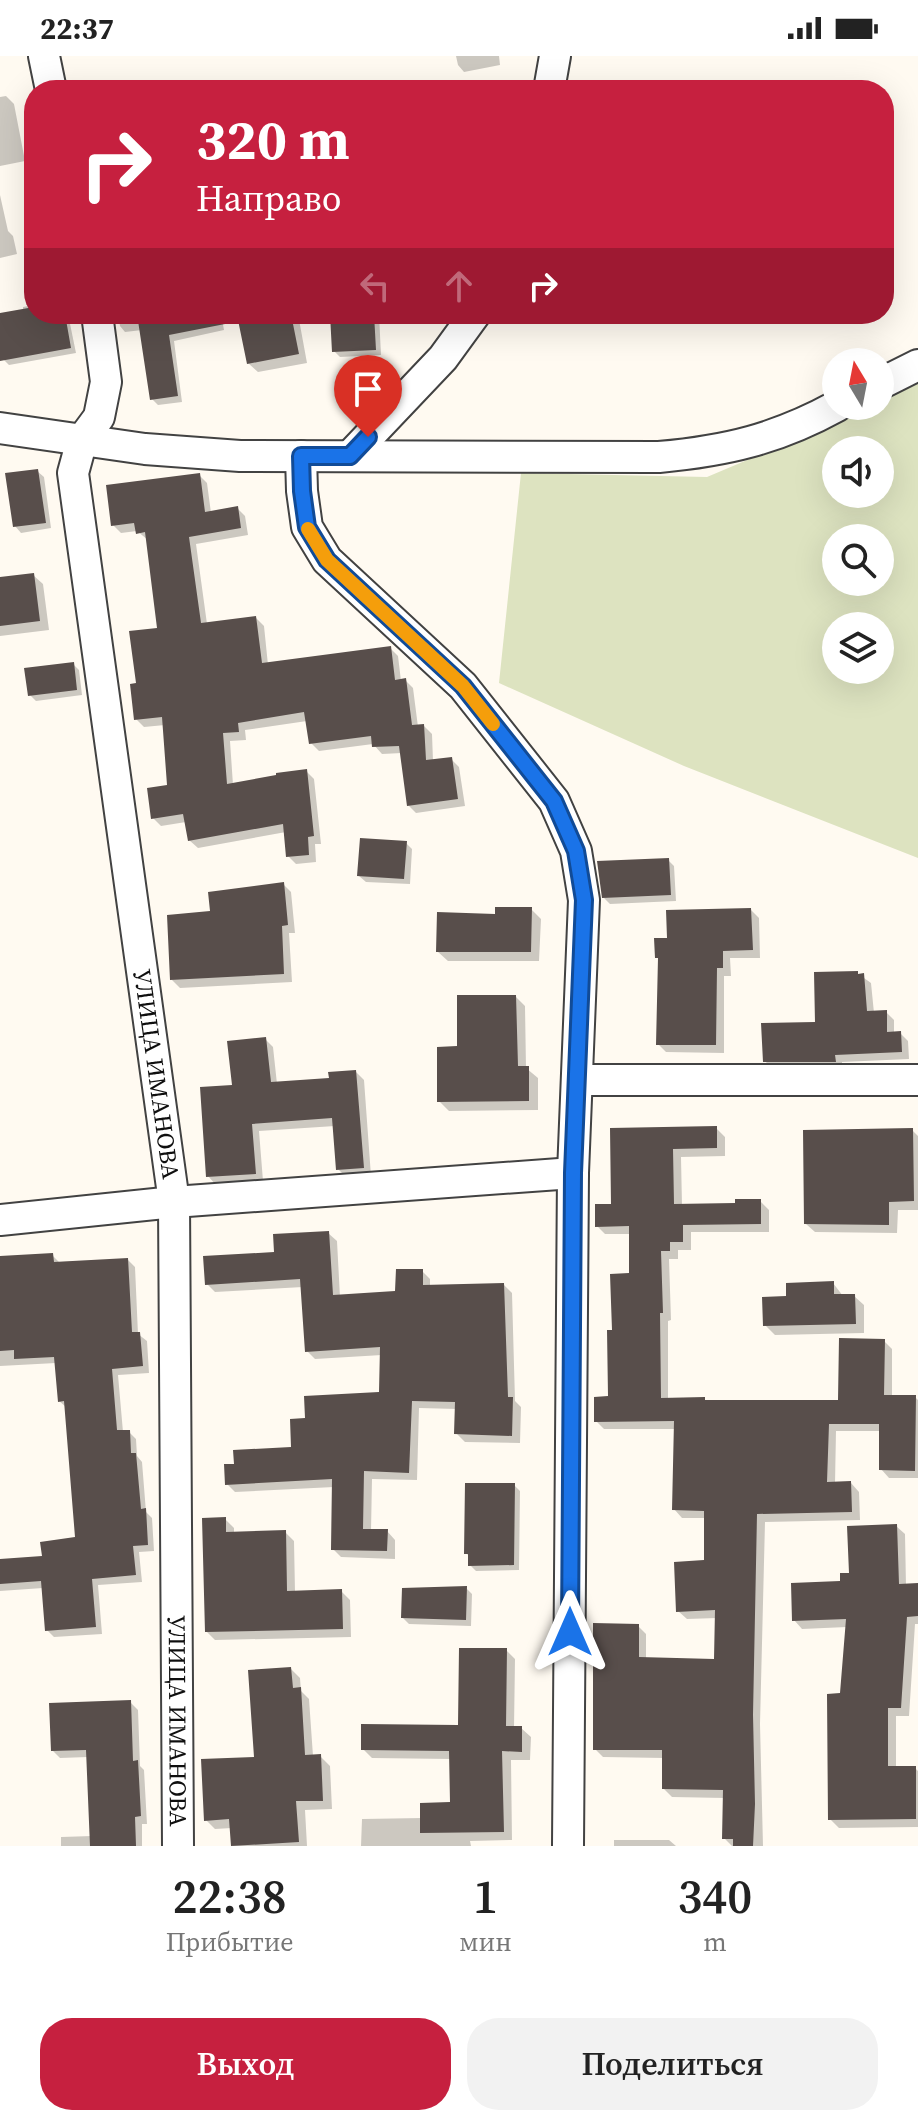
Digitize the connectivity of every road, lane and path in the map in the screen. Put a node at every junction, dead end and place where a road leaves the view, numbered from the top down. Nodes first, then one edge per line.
1 (44, 56) edge
2 (555, 56) edge
3 (49, 80) edge
4 (551, 80) edge
5 (98, 324) edge
6 (468, 324) edge
7 (918, 365) edge
8 (894, 377) edge
9 (822, 414) edge
10 (0, 428) edge
11 (82, 440) junction
12 (301, 456) junction
13 (350, 456) junction
14 (577, 1080) junction
15 (918, 1080) edge
16 (573, 1173) junction
17 (174, 1202) junction
18 (0, 1220) edge
19 (178, 1846) edge
20 (568, 1846) edge

1 - 3 street
2 - 4 street
5 - 11 street, УЛИЦА ИМАНОВА
6 - 13 street
7 - 8 street
9 - 13 street
10 - 11 street
11 - 12 street
11 - 17 street, УЛИЦА ИМАНОВА
12 - 13 street
12 - 14 street
14 - 15 street
14 - 16 street
16 - 17 street
16 - 20 street
17 - 18 street
17 - 19 street, УЛИЦА ИМАНОВА

